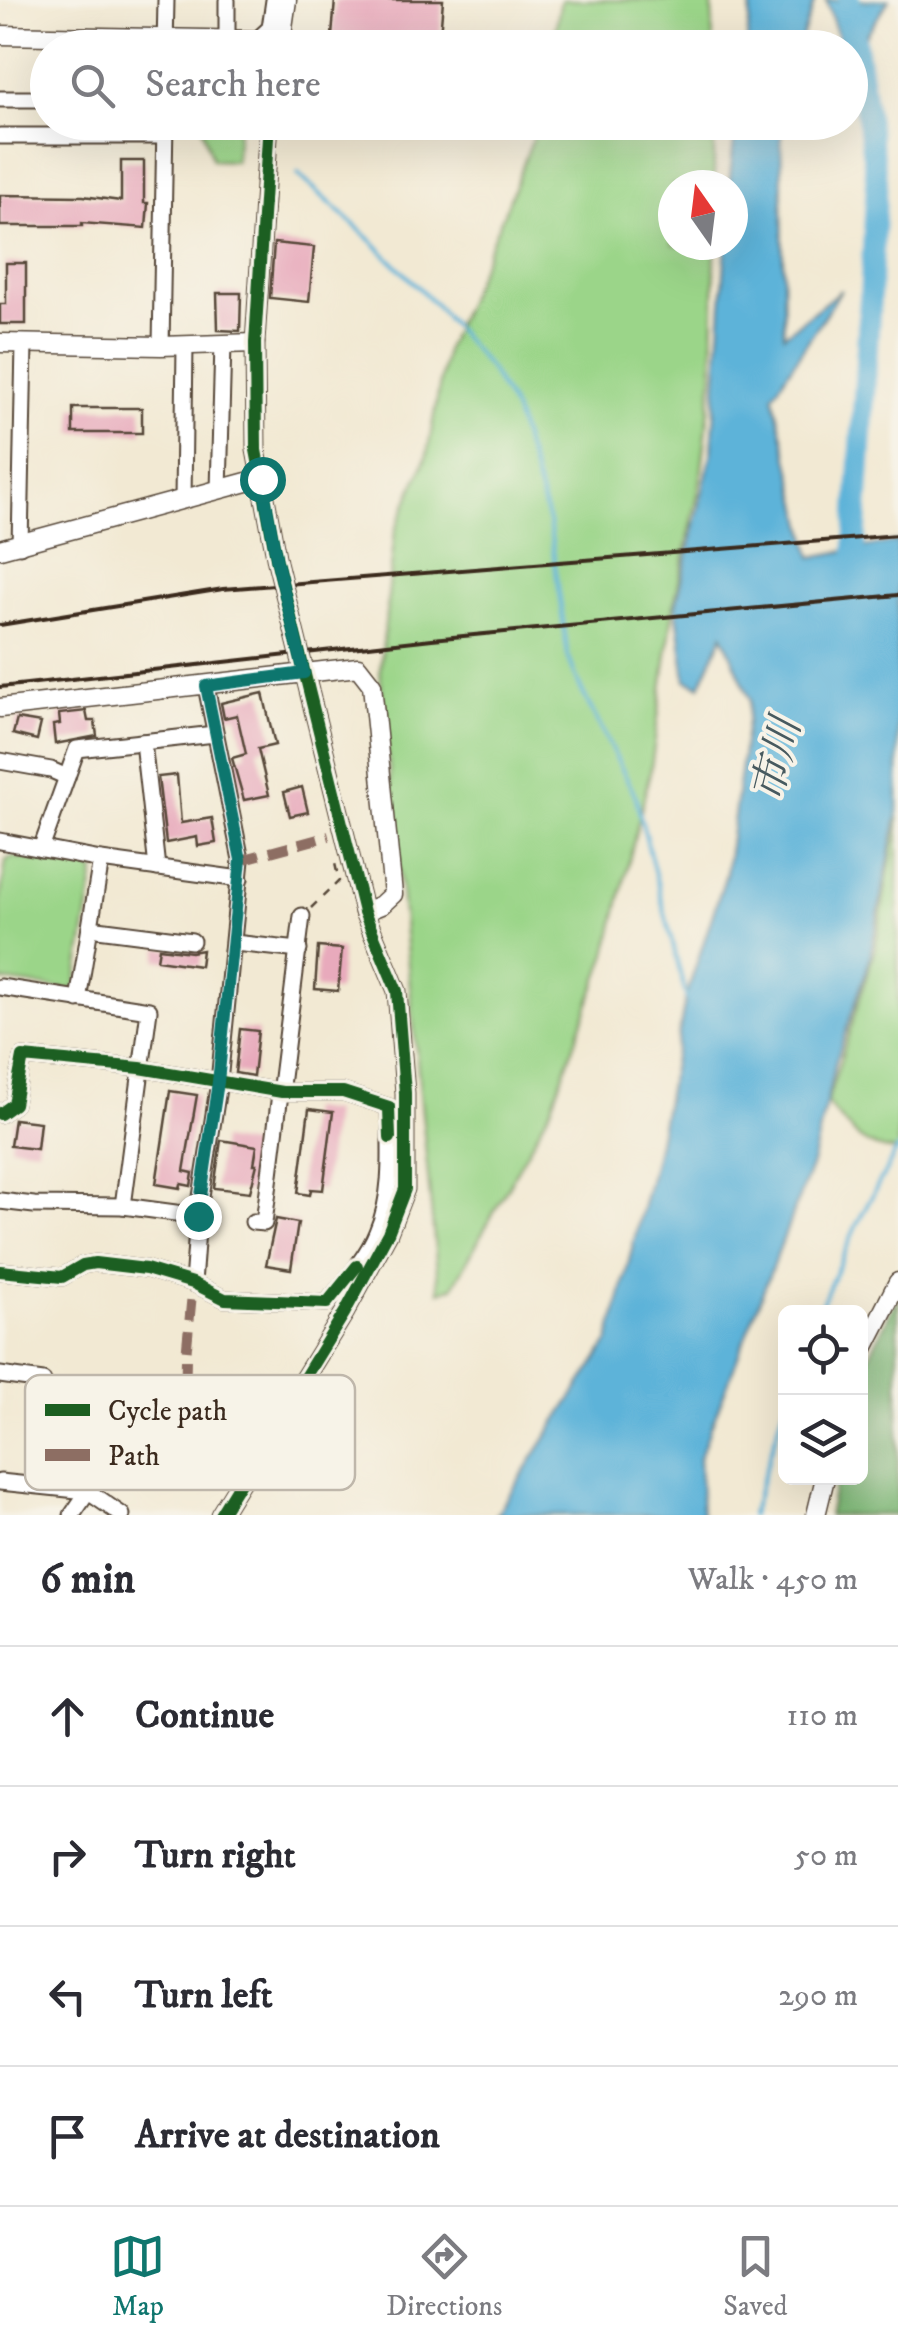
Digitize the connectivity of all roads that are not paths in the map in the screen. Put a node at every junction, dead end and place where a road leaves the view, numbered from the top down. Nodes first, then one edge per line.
1 (166, 0) edge
2 (227, 0) edge
3 (274, 0) edge
4 (287, 0) edge
5 (166, 30) edge
6 (227, 30) edge
7 (268, 30) edge
8 (283, 30) edge
9 (0, 35) edge
10 (30, 36) edge
11 (0, 99) edge
12 (30, 99) edge
13 (30, 135) edge
14 (0, 136) edge
15 (164, 140) edge
16 (265, 140) edge
17 (255, 343) junction
18 (0, 344) edge
19 (24, 344) junction
20 (222, 344) junction
21 (185, 345) junction
22 (161, 346) junction
23 (247, 482) dead end
24 (219, 490) junction
25 (183, 500) junction
26 (20, 546) junction
27 (0, 548) edge
28 (304, 673) junction
29 (206, 686) junction
30 (0, 708) edge
31 (216, 734) junction
32 (142, 742) junction
33 (0, 762) edge
34 (67, 777) junction
35 (2, 841) edge
36 (41, 849) junction
37 (101, 860) junction
38 (0, 861) edge
39 (157, 868) junction
40 (240, 879) junction
41 (364, 912) junction
42 (302, 916) road end
43 (90, 928) junction
44 (192, 941) dead end
45 (234, 943) junction
46 (299, 950) junction
47 (0, 988) edge
48 (78, 1000) junction
49 (140, 1068) junction
50 (218, 1082) junction
51 (282, 1092) junction
52 (0, 1114) edge
53 (0, 1201) edge
54 (122, 1206) junction
55 (198, 1216) junction
56 (253, 1222) dead end
57 (383, 1233) junction
58 (0, 1271) edge
59 (898, 1282) edge
60 (193, 1283) junction
61 (868, 1340) edge
62 (0, 1375) edge
63 (306, 1375) edge
64 (25, 1378) edge
65 (0, 1482) edge
66 (25, 1485) edge
67 (824, 1485) edge
68 (76, 1490) edge
69 (235, 1490) edge
70 (86, 1491) junction
71 (72, 1515) edge
72 (122, 1515) edge
73 (220, 1515) edge
74 (816, 1515) edge

1 - 5 street
2 - 6 street
3 - 7 street
4 - 8 street
9 - 10 street
11 - 12 street
13 - 14 street
15 - 22 street
16 - 17 street
17 - 20 street
17 - 28 street
18 - 19 street
19 - 22 street
19 - 26 street
20 - 21 street
20 - 24 street
21 - 22 street
21 - 25 street
23 - 24 street
24 - 25 street
25 - 26 street
26 - 27 street
28 - 29 street
28 - 41 street
28 - 41 street
29 - 30 street
29 - 31 street
31 - 32 street
31 - 40 street
32 - 34 street
32 - 39 street
33 - 34 street
34 - 36 street
35 - 36 street
35 - 38 street
36 - 37 street
37 - 39 street
37 - 43 street
39 - 40 street
40 - 45 street
41 - 57 street
42 - 46 street
43 - 44 street
43 - 48 street
45 - 46 street
45 - 50 street
46 - 51 street
47 - 48 street
48 - 49 street
49 - 50 street
49 - 52 street
49 - 54 street
50 - 51 street
50 - 55 street
51 - 56 street
51 - 57 street
53 - 54 street
54 - 55 street
55 - 60 street
57 - 60 street
57 - 63 street
58 - 60 street
59 - 61 street
62 - 64 street
65 - 66 street
67 - 74 street
68 - 70 street
69 - 73 street
70 - 71 street
70 - 72 street

